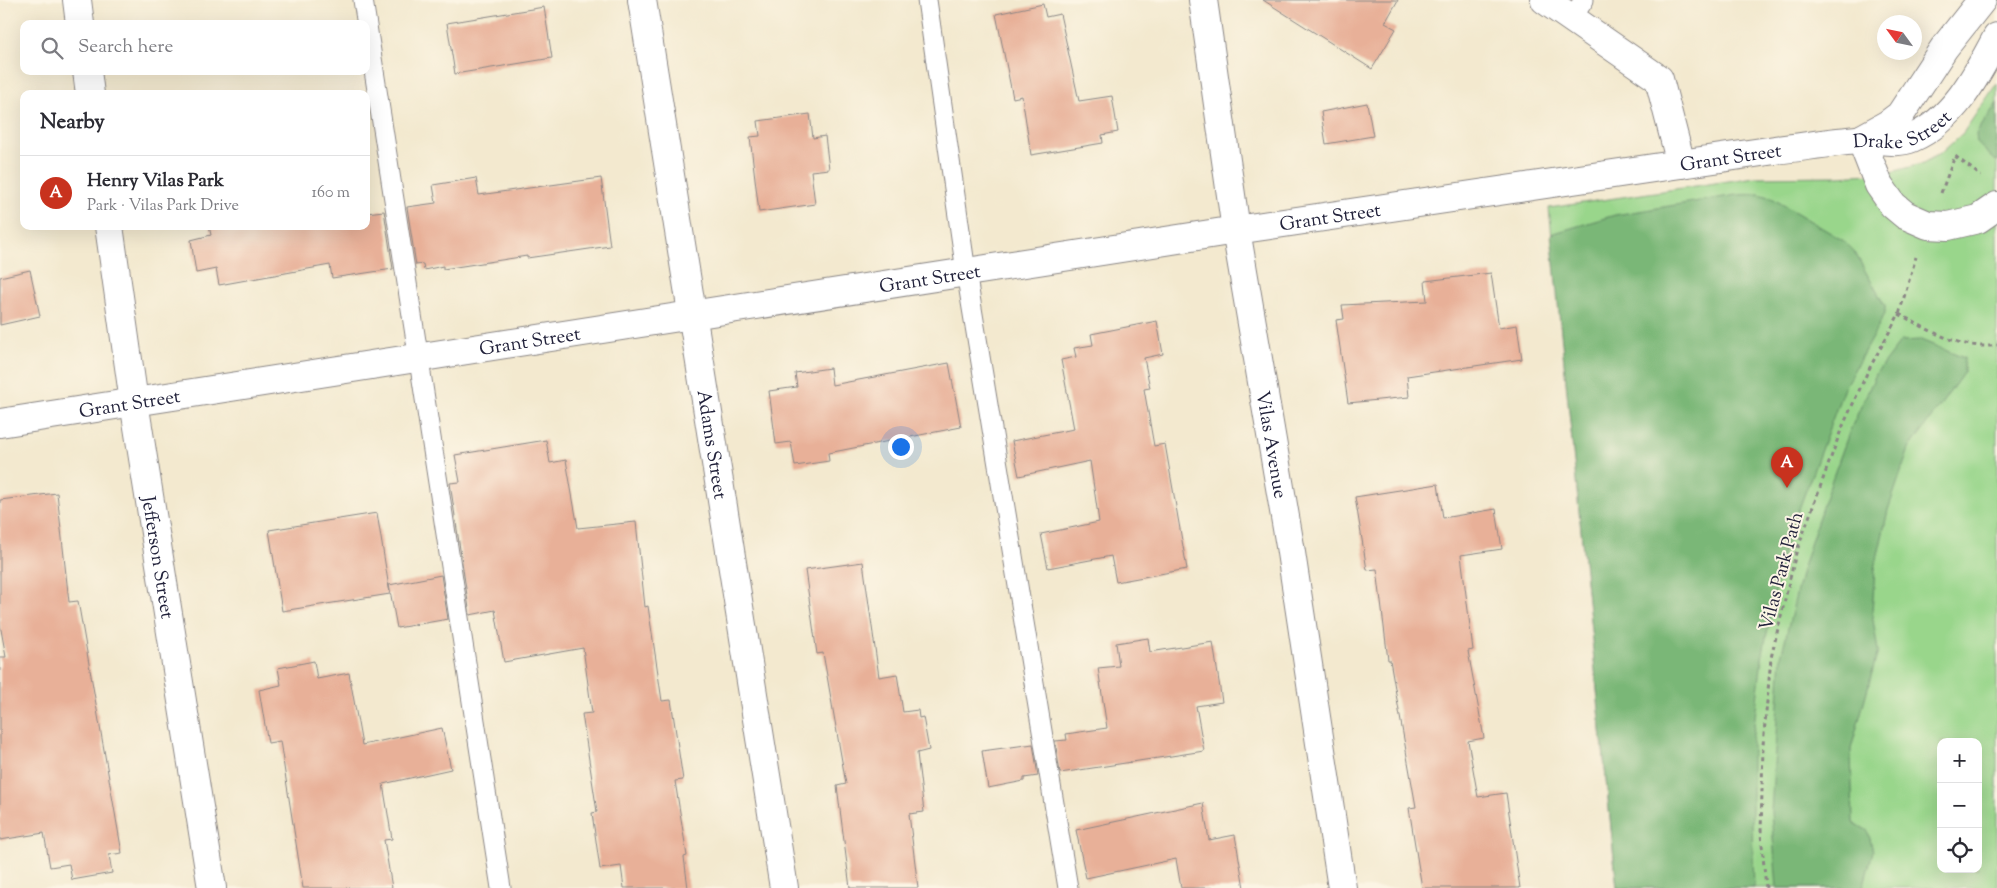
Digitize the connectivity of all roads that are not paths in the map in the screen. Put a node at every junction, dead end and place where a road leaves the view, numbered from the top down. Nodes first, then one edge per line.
1 (77, 0) edge
2 (363, 0) edge
3 (642, 0) edge
4 (927, 0) edge
5 (1203, 0) edge
6 (1545, 0) edge
7 (1982, 0) edge
8 (1578, 9) edge
9 (80, 20) edge
10 (366, 20) edge
11 (1997, 37) edge
12 (370, 46) edge
13 (88, 75) edge
14 (89, 90) edge
15 (1861, 140) junction
16 (1681, 164) junction
17 (1997, 206) edge
18 (110, 230) edge
19 (1236, 230) junction
20 (966, 272) junction
21 (693, 315) junction
22 (418, 358) junction
23 (134, 402) junction
24 (0, 423) edge
25 (212, 888) edge
26 (501, 888) edge
27 (784, 888) edge
28 (1068, 888) edge
29 (1342, 888) edge

1 - 9 street
2 - 10 lane
3 - 21 street, Adams Street
4 - 20 lane
5 - 19 street, Vilas Avenue
6 - 8 street
7 - 15 street, Drake Street
8 - 16 street
11 - 15 street, Drake Street
12 - 22 lane
13 - 14 street
15 - 16 street, Grant Street
15 - 17 street
16 - 19 street, Grant Street
18 - 23 street, Jefferson Street
19 - 20 street, Grant Street
19 - 29 street, Vilas Avenue
20 - 21 street, Grant Street
20 - 28 lane
21 - 22 street, Grant Street
21 - 27 street, Adams Street
22 - 23 street, Grant Street
22 - 26 lane
23 - 24 street, Grant Street
23 - 25 street, Jefferson Street

